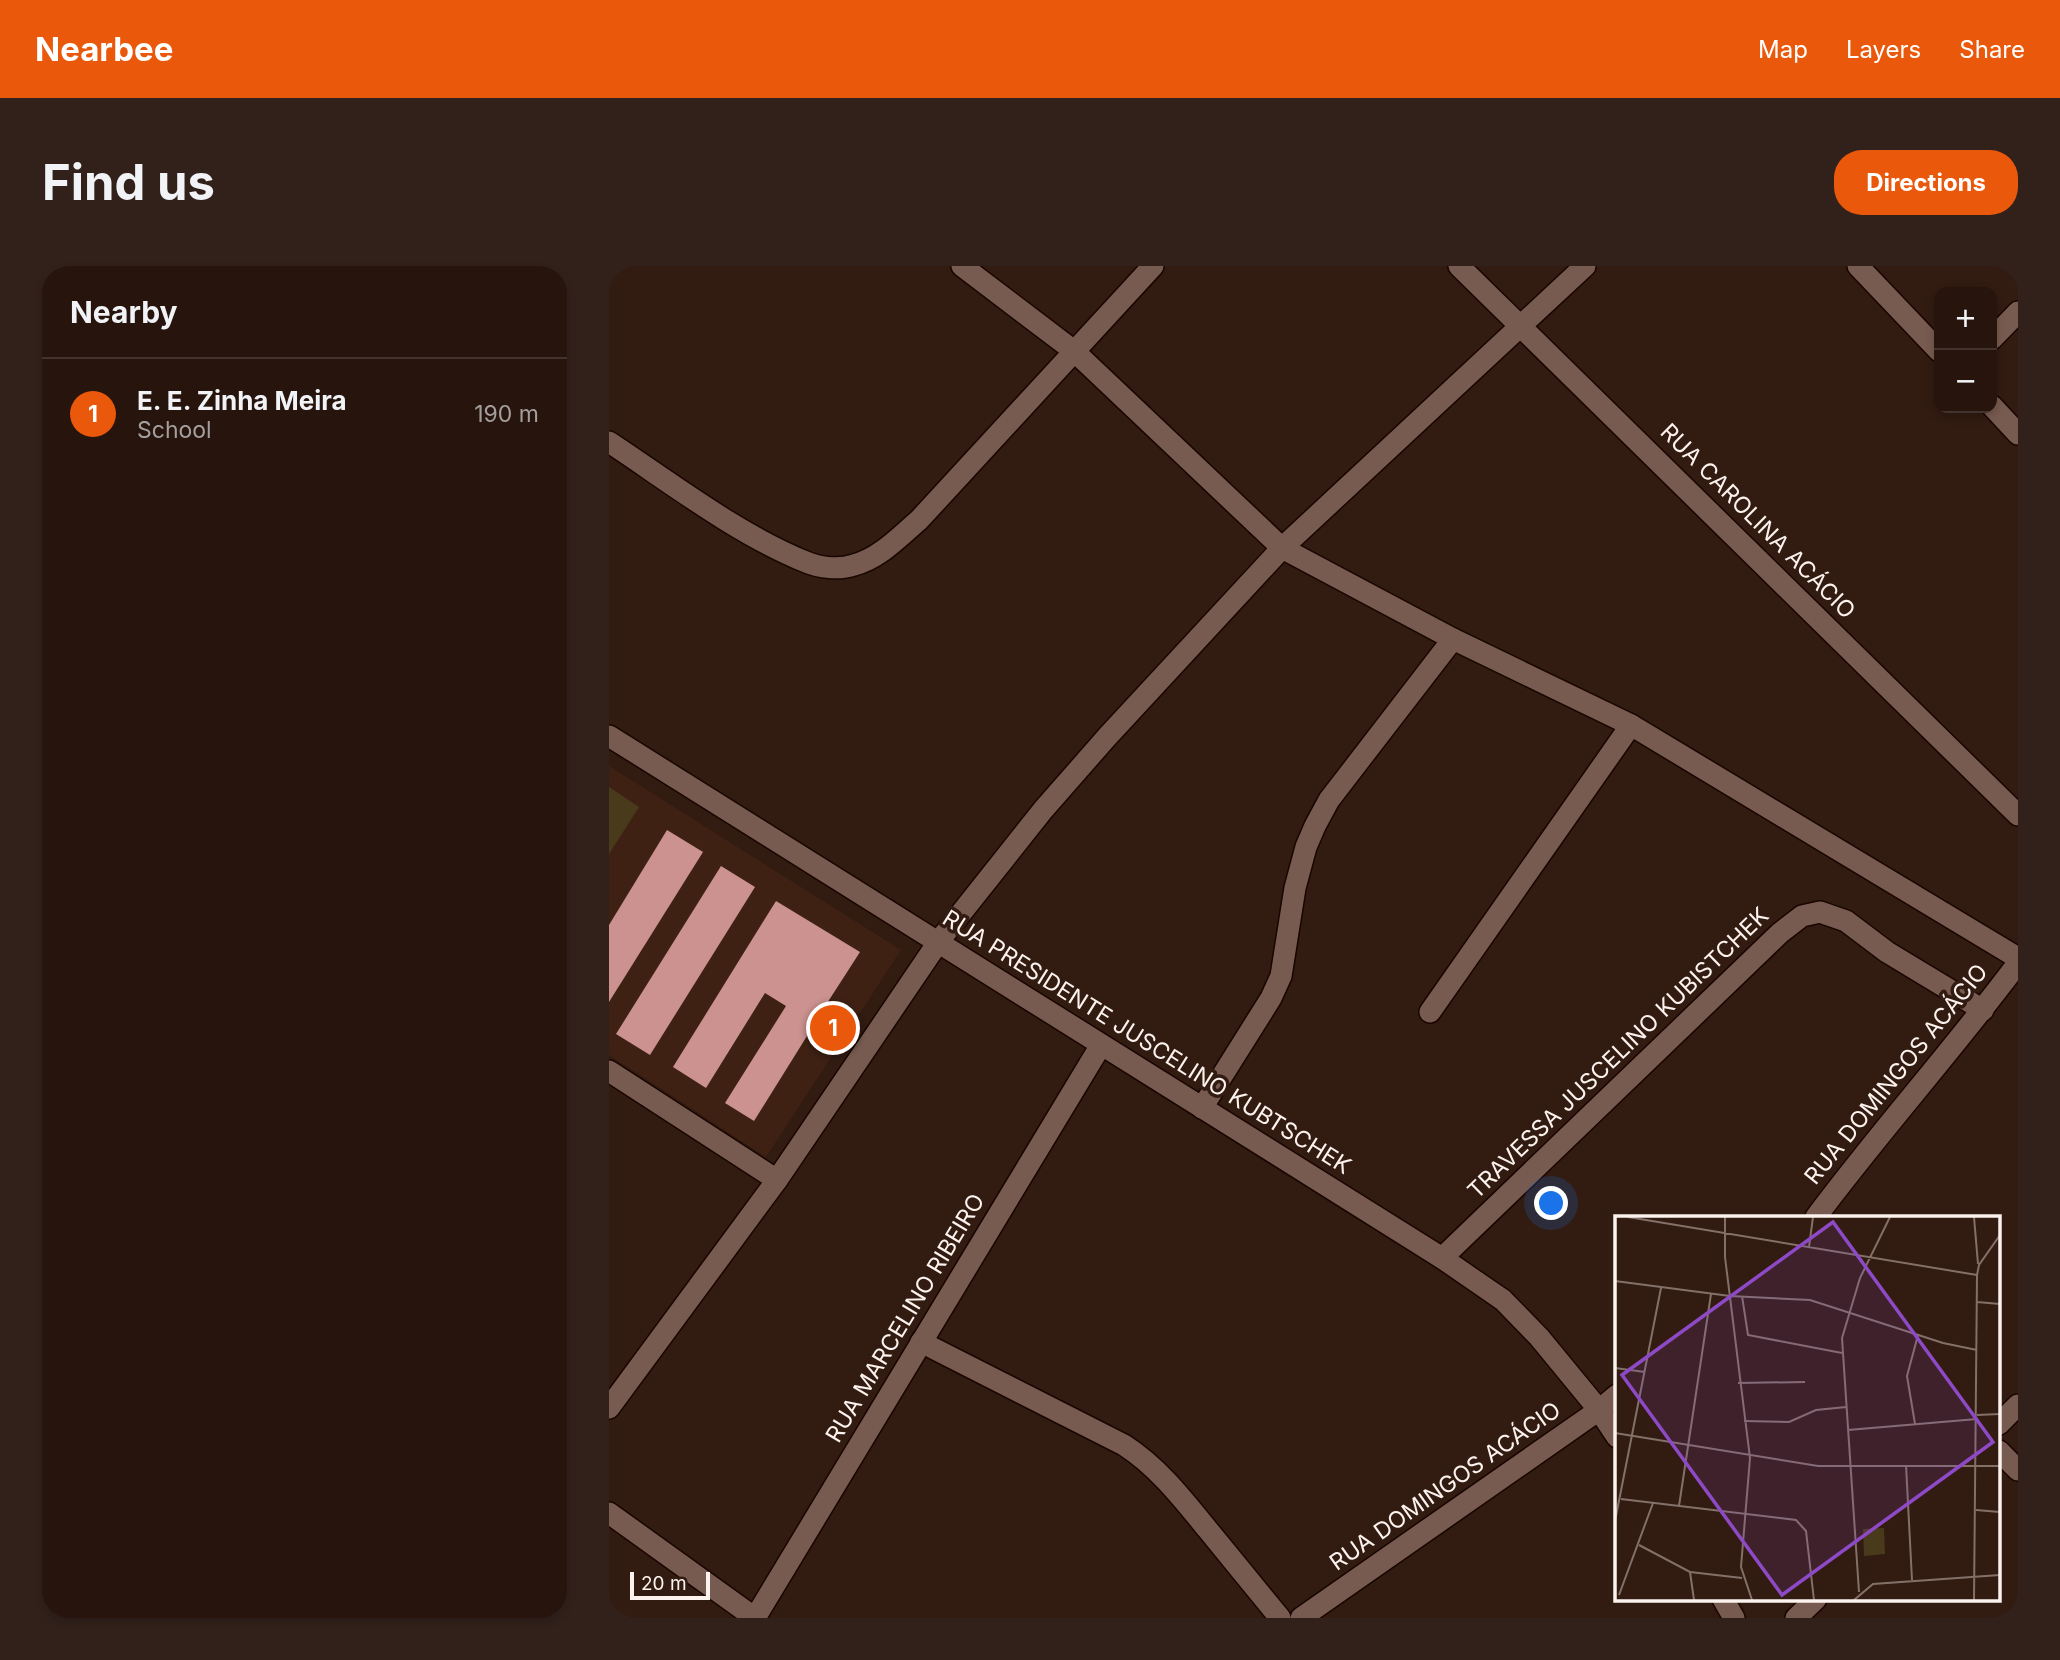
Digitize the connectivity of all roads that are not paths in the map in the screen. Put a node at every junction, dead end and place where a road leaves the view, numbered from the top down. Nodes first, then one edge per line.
1 (962, 266) edge
2 (1153, 266) edge
3 (1459, 266) edge
4 (1585, 266) edge
5 (1858, 266) edge
6 (2018, 312) edge
7 (1522, 326) junction
8 (1997, 334) edge
9 (1938, 350) edge
10 (1074, 351) junction
11 (1997, 411) edge
12 (2018, 434) edge
13 (609, 442) edge
14 (1282, 548) junction
15 (1453, 639) junction
16 (1631, 725) junction
17 (609, 736) edge
18 (2018, 815) edge
19 (939, 942) junction
20 (2018, 960) edge
21 (1983, 1010) junction
22 (1430, 1012) dead end
23 (1101, 1045) junction
24 (609, 1071) edge
25 (1202, 1108) junction
26 (777, 1180) junction
27 (1817, 1216) edge
28 (1442, 1258) junction
29 (921, 1342) junction
30 (1615, 1397) edge
31 (2018, 1405) edge
32 (609, 1408) edge
33 (1599, 1410) junction
34 (2001, 1422) edge
35 (1615, 1434) edge
36 (2001, 1453) edge
37 (2018, 1470) edge
38 (609, 1513) edge
39 (1724, 1600) edge
40 (1815, 1600) edge
41 (755, 1618) edge
42 (1280, 1618) edge
43 (1301, 1618) edge
44 (1734, 1618) edge
45 (1795, 1618) edge

1 - 10 street
2 - 10 street
3 - 7 street, RUA CAROLINA ACÁCIO
4 - 7 street
5 - 9 street
6 - 8 street
7 - 14 street
7 - 18 street, RUA CAROLINA ACÁCIO
10 - 13 street
10 - 14 street
11 - 12 street
14 - 15 street
14 - 19 street
15 - 16 street
15 - 25 street
16 - 20 street
16 - 22 street
17 - 19 street, RUA PRESIDENTE JUSCELINO KUBTSCHEK
19 - 23 street, RUA PRESIDENTE JUSCELINO KUBTSCHEK
19 - 26 street
20 - 21 street, RUA DOMINGOS ACÁCIO
21 - 27 street, RUA DOMINGOS ACÁCIO
21 - 28 street, TRAVESSA JUSCELINO KUBISTCHEK
23 - 25 street, RUA PRESIDENTE JUSCELINO KUBTSCHEK
23 - 29 street, RUA MARCELINO RIBEIRO
24 - 26 street
25 - 28 street, RUA PRESIDENTE JUSCELINO KUBTSCHEK
26 - 32 street
28 - 33 street, RUA PRESIDENTE JUSCELINO KUBTSCHEK
29 - 41 street, RUA MARCELINO RIBEIRO
29 - 42 street
30 - 33 street, RUA DOMINGOS ACÁCIO
31 - 34 street
33 - 35 street, RUA PRESIDENTE JUSCELINO KUBTSCHEK
33 - 43 street, RUA DOMINGOS ACÁCIO
36 - 37 street
38 - 41 street
39 - 44 street
40 - 45 street

